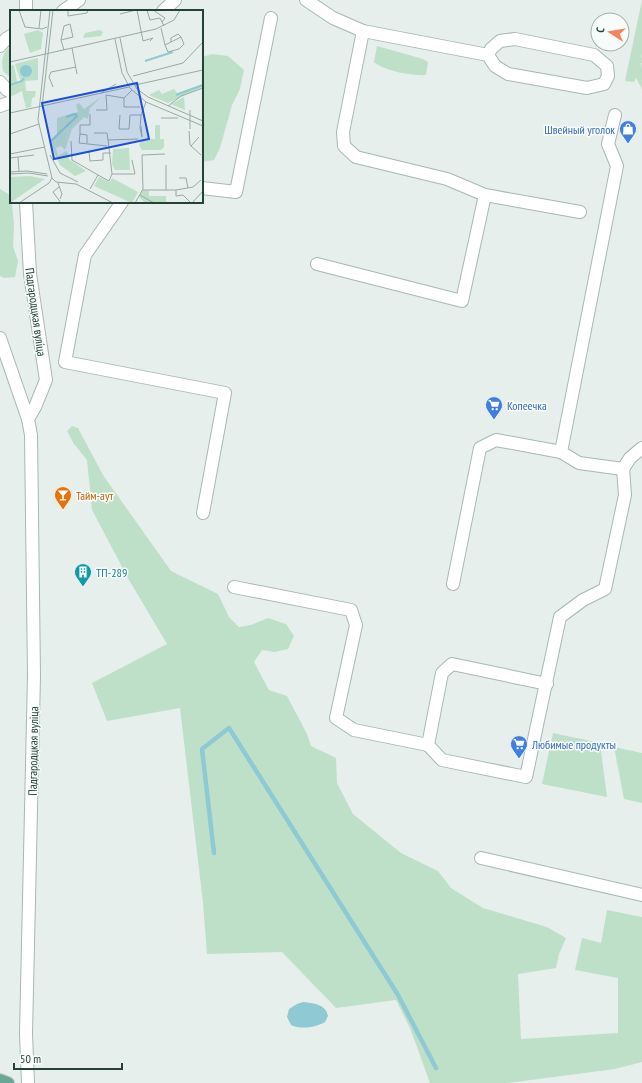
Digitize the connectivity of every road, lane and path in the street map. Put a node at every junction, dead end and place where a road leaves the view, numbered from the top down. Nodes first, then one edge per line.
1 (79, 0) edge
2 (175, 0) edge
3 (311, 2) edge
4 (64, 10) edge
5 (164, 10) edge
6 (271, 18) dead end
7 (363, 31) junction
8 (10, 37) edge
9 (0, 46) edge
10 (488, 55) junction
11 (0, 82) edge
12 (10, 92) edge
13 (10, 102) edge
14 (0, 106) edge
15 (615, 115) dead end
16 (203, 188) edge
17 (484, 195) junction
18 (26, 203) edge
19 (121, 203) edge
20 (580, 212) dead end
21 (317, 264) dead end
22 (0, 338) edge
23 (28, 419) junction
24 (642, 448) edge
25 (561, 452) junction
26 (623, 470) junction
27 (203, 514) dead end
28 (453, 584) dead end
29 (234, 586) dead end
30 (547, 684) junction
31 (428, 745) junction
32 (481, 858) dead end
33 (642, 895) edge
34 (0, 1080) edge
35 (8, 1083) edge
36 (28, 1083) edge

1 - 4 street
2 - 5 street
3 - 7 street
6 - 16 street
7 - 10 street
7 - 17 street
8 - 9 street
10 - 10 street
11 - 12 street
13 - 14 street
15 - 25 street
17 - 20 street
17 - 21 street
18 - 23 street, Падгародцкая вуліца
19 - 27 street
22 - 23 street, Падгародцкая вуліца
23 - 36 street, Падгародцкая вуліца
24 - 26 street
25 - 26 street
25 - 28 street
26 - 30 street
29 - 31 street
30 - 31 street
30 - 31 street
32 - 33 street
34 - 35 main road

